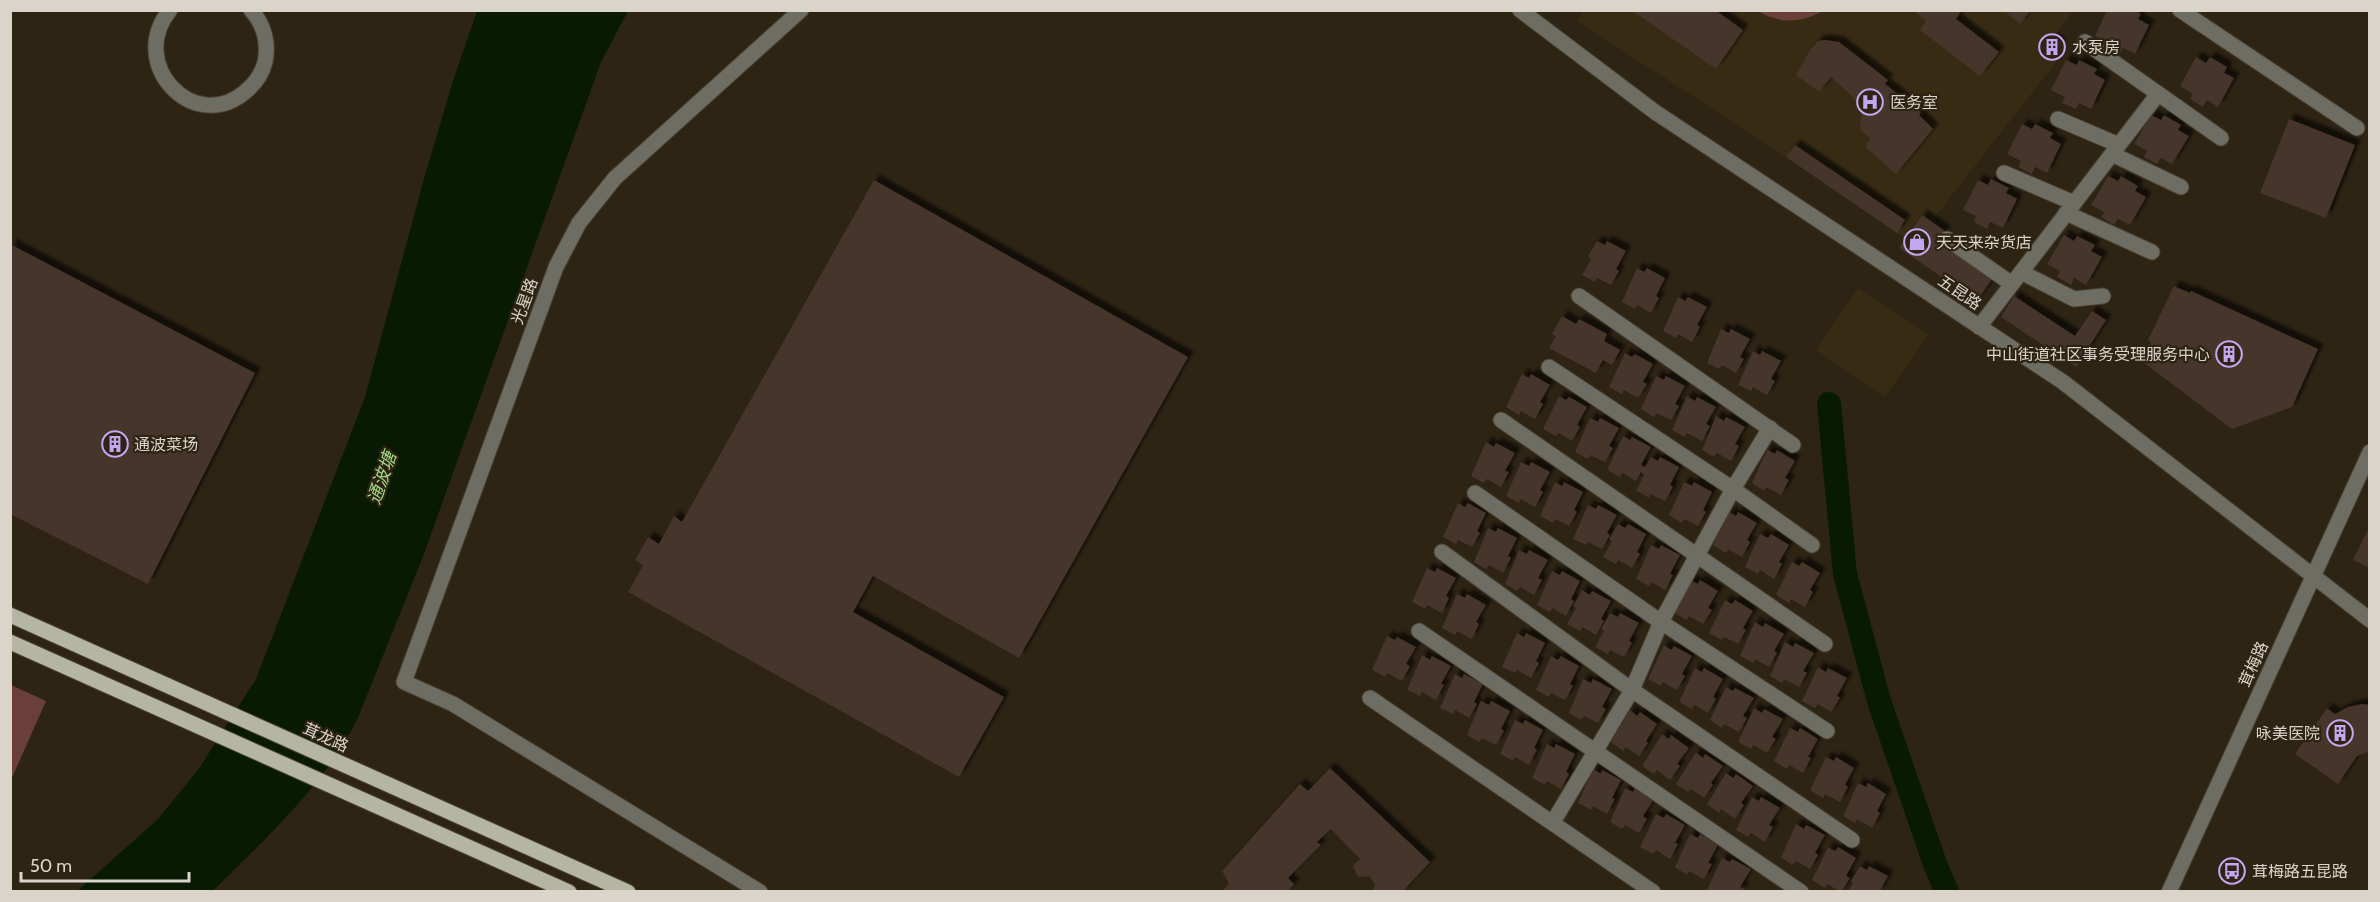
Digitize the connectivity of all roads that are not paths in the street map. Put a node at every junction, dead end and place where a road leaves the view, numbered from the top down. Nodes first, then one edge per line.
1 (170, 10) edge
2 (251, 10) edge
3 (801, 10) edge
4 (1520, 10) edge
5 (2180, 10) edge
6 (2085, 42) dead end
7 (2158, 94) junction
8 (2058, 118) dead end
9 (2357, 128) dead end
10 (2221, 138) dead end
11 (2115, 150) junction
12 (2004, 173) dead end
13 (2181, 187) dead end
14 (2070, 208) junction
15 (1947, 239) dead end
16 (2152, 252) dead end
17 (2017, 278) junction
18 (1579, 296) dead end
19 (2103, 296) dead end
20 (1979, 327) junction
21 (1550, 367) dead end
22 (1501, 420) dead end
23 (1770, 428) junction
24 (1793, 445) dead end
25 (2370, 452) edge
26 (1733, 489) junction
27 (1475, 493) dead end
28 (1812, 545) dead end
29 (1442, 552) dead end
30 (1697, 556) junction
31 (2313, 575) junction
32 (10, 615) edge
33 (2370, 620) edge
34 (1661, 622) junction
35 (1419, 631) dead end
36 (10, 642) edge
37 (1825, 644) dead end
38 (1632, 690) junction
39 (1370, 698) dead end
40 (1827, 730) dead end
41 (1595, 751) junction
42 (1553, 822) junction
43 (1852, 840) dead end
44 (569, 891) edge
45 (628, 891) edge
46 (760, 891) edge
47 (1653, 891) edge
48 (1801, 891) edge
49 (2169, 891) edge

1 - 2 street
3 - 46 street, 光星路
4 - 20 street, 五昆路
5 - 9 street
6 - 7 street
7 - 10 street
7 - 11 street
8 - 11 street
11 - 13 street
11 - 14 street
12 - 14 street
14 - 16 street
14 - 17 street
15 - 17 street
17 - 19 street
17 - 20 street
18 - 23 street
20 - 31 street, 五昆路
21 - 26 street
22 - 30 street
23 - 24 street
23 - 26 street
25 - 31 street, 茸梅路
26 - 28 street
26 - 30 street
27 - 34 street
29 - 38 street
30 - 34 street
30 - 37 street
31 - 33 street, 五昆路
31 - 49 street, 茸梅路
32 - 45 main road, 茸龙路
34 - 38 street
34 - 40 street
35 - 41 street
36 - 44 main road
38 - 41 street
38 - 43 street
39 - 42 street
41 - 42 street
41 - 48 street
42 - 47 street

